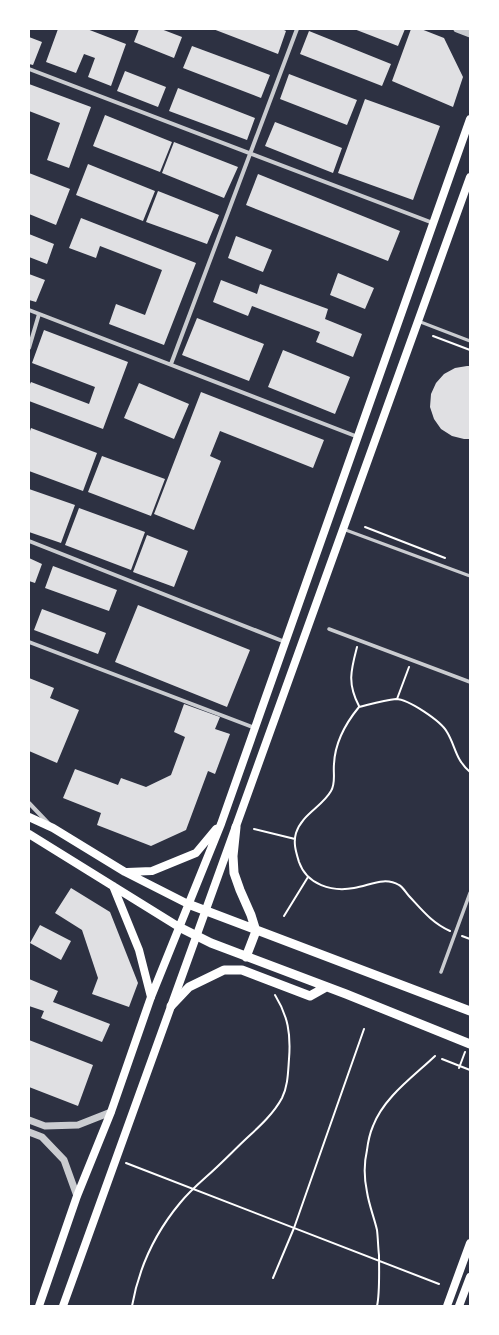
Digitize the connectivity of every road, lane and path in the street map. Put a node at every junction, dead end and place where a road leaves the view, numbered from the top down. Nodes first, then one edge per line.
1 (297, 29) edge
2 (457, 29) edge
3 (470, 34) edge
4 (29, 69) edge
5 (470, 119) edge
6 (250, 153) junction
7 (470, 178) edge
8 (433, 223) junction
9 (29, 310) edge
10 (39, 314) junction
11 (418, 321) junction
12 (433, 336) dead end
13 (470, 341) edge
14 (29, 348) edge
15 (470, 350) edge
16 (171, 364) junction
17 (358, 437) junction
18 (365, 527) dead end
19 (343, 529) junction
20 (29, 541) edge
21 (449, 560) dead end
22 (470, 576) edge
23 (329, 628) dead end
24 (359, 640) junction
25 (29, 642) edge
26 (285, 642) junction
27 (412, 660) junction
28 (470, 682) edge
29 (397, 699) junction
30 (359, 707) junction
31 (255, 728) junction
32 (470, 772) edge
33 (29, 803) edge
34 (29, 817) edge
35 (221, 824) junction
36 (236, 827) junction
37 (53, 828) junction
38 (254, 829) dead end
39 (29, 834) edge
40 (295, 839) junction
41 (125, 872) junction
42 (308, 877) junction
43 (114, 886) junction
44 (470, 893) edge
45 (188, 904) junction
46 (205, 911) junction
47 (284, 916) dead end
48 (179, 926) junction
49 (256, 931) junction
50 (455, 933) junction
51 (196, 936) junction
52 (470, 939) edge
53 (246, 957) junction
54 (441, 972) dead end
55 (326, 987) junction
56 (275, 995) dead end
57 (152, 997) junction
58 (171, 1006) junction
59 (470, 1011) edge
60 (364, 1029) dead end
61 (470, 1044) edge
62 (435, 1056) dead end
63 (442, 1059) dead end
64 (470, 1070) edge
65 (111, 1112) junction
66 (29, 1120) edge
67 (29, 1132) edge
68 (126, 1163) dead end
69 (192, 1189) junction
70 (77, 1196) junction
71 (294, 1228) junction
72 (470, 1242) edge
73 (379, 1261) junction
74 (470, 1277) edge
75 (273, 1278) dead end
76 (439, 1284) dead end
77 (39, 1306) edge
78 (63, 1306) edge
79 (132, 1306) edge
80 (377, 1306) edge
81 (446, 1306) edge
82 (459, 1306) edge

1 - 6 street
2 - 3 street
4 - 6 street
5 - 8 main road
6 - 8 street
6 - 16 street
7 - 11 main road
8 - 17 main road
9 - 10 street
10 - 14 street
10 - 16 street
11 - 13 lane
11 - 19 main road
12 - 15 path
16 - 17 street
17 - 26 main road
18 - 21 path
19 - 22 lane
19 - 36 main road
20 - 26 street
23 - 24 street
24 - 27 street
24 - 30 path
25 - 31 street
26 - 31 main road
27 - 28 street
27 - 29 path
29 - 30 path
29 - 32 path
30 - 40 path
31 - 35 main road
33 - 37 street
34 - 37 main road
35 - 41 main road
35 - 45 main road
36 - 46 main road
36 - 49 main road
37 - 41 main road
38 - 40 path
39 - 43 main road
40 - 42 path
41 - 45 main road
42 - 47 path
42 - 50 path
43 - 48 main road
43 - 57 main road
44 - 50 street
45 - 46 main road
45 - 48 main road
46 - 49 main road
46 - 51 main road
48 - 51 main road
48 - 57 main road
49 - 53 main road
49 - 59 main road
50 - 52 path
50 - 54 street
51 - 53 main road
51 - 58 main road
53 - 55 main road
55 - 58 main road
55 - 61 main road
56 - 69 path
57 - 65 main road
58 - 78 main road
60 - 71 path
62 - 73 path
63 - 64 path
65 - 66 street
65 - 70 main road
67 - 70 street
68 - 69 path
69 - 71 path
69 - 79 path
70 - 77 main road
71 - 73 path
71 - 75 path
72 - 81 main road
73 - 76 path
73 - 80 path
74 - 82 main road

